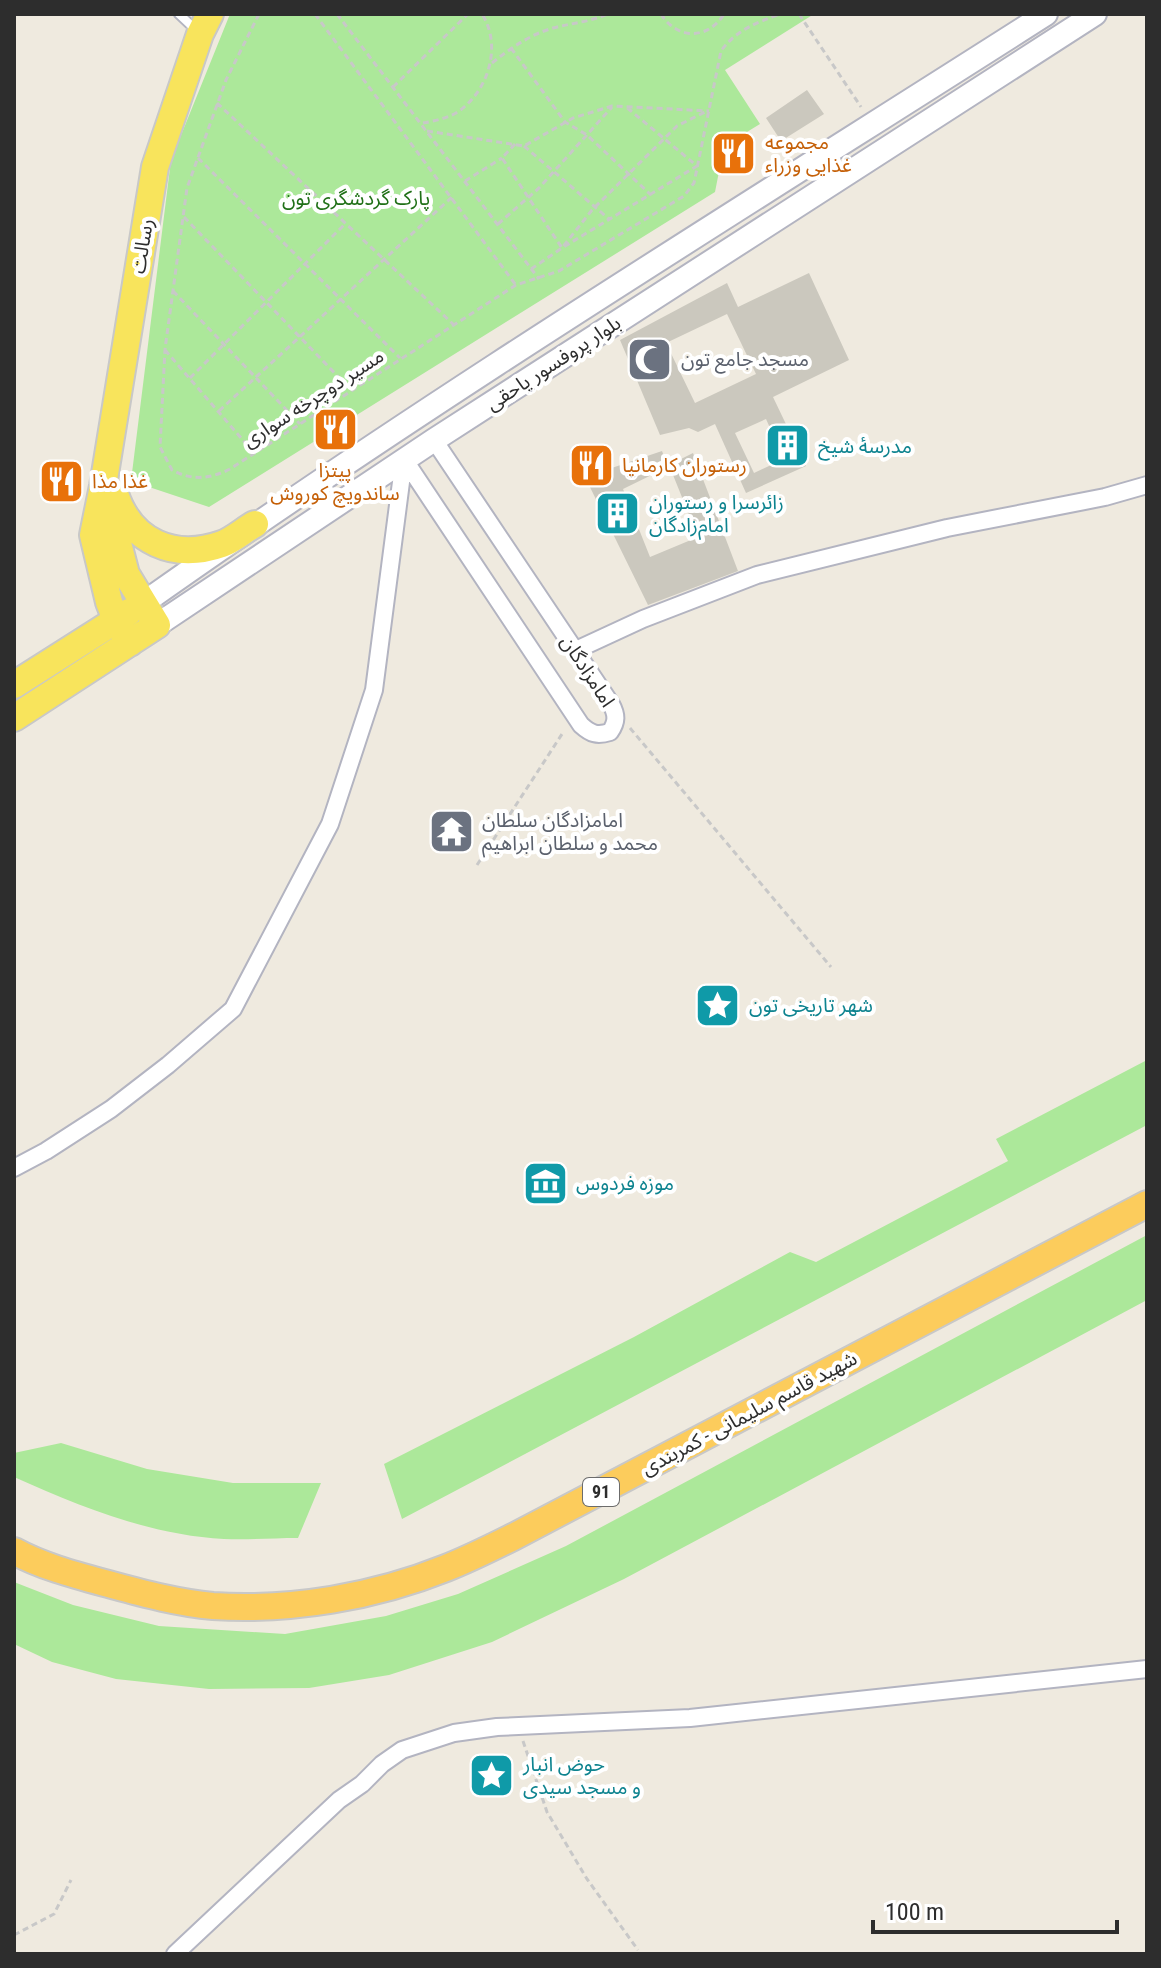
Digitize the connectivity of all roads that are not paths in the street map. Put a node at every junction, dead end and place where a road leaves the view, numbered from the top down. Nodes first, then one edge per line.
1 (179, 14) edge
2 (1046, 14) edge
3 (1095, 14) edge
4 (205, 24) edge
5 (434, 440) junction
6 (404, 459) junction
7 (105, 477) junction
8 (1147, 485) edge
9 (255, 524) junction
10 (93, 535) junction
11 (272, 548) junction
12 (144, 606) junction
13 (112, 611) junction
14 (130, 643) junction
15 (67, 650) junction
16 (576, 650) junction
17 (14, 685) edge
18 (14, 718) edge
19 (14, 1168) edge
20 (1147, 1204) edge
21 (14, 1551) edge
22 (1147, 1669) edge
23 (175, 1954) edge

1 - 4 lane
2 - 9 main road, بلوار پروفسور یاحقی
3 - 5 main road, بلوار پروفسور یاحقی
4 - 7 main road, رسالت
5 - 6 main road, بلوار پروفسور یاحقی
5 - 16 street, امامزادگان
6 - 11 main road, بلوار پروفسور یاحقی
6 - 16 street, امامزادگان
6 - 19 street
7 - 9 main road
7 - 10 main road, رسالت
7 - 12 main road, رسالت
8 - 16 street
9 - 11 main road
9 - 12 main road, بلوار پروفسور یاحقی
10 - 13 main road, رسالت
10 - 15 main road
11 - 12 main road, بلوار پروفسور یاحقی
12 - 13 main road, بلوار پروفسور یاحقی
12 - 14 main road, بلوار پروفسور یاحقی
13 - 14 main road, رسالت
13 - 15 main road, بلوار پروفسور یاحقی
14 - 18 main road, بلوار پروفسور یاحقی
15 - 17 main road, بلوار پروفسور یاحقی
20 - 21 highway, شهید قاسم سلیمانی - کمربندی / 91
22 - 23 street

